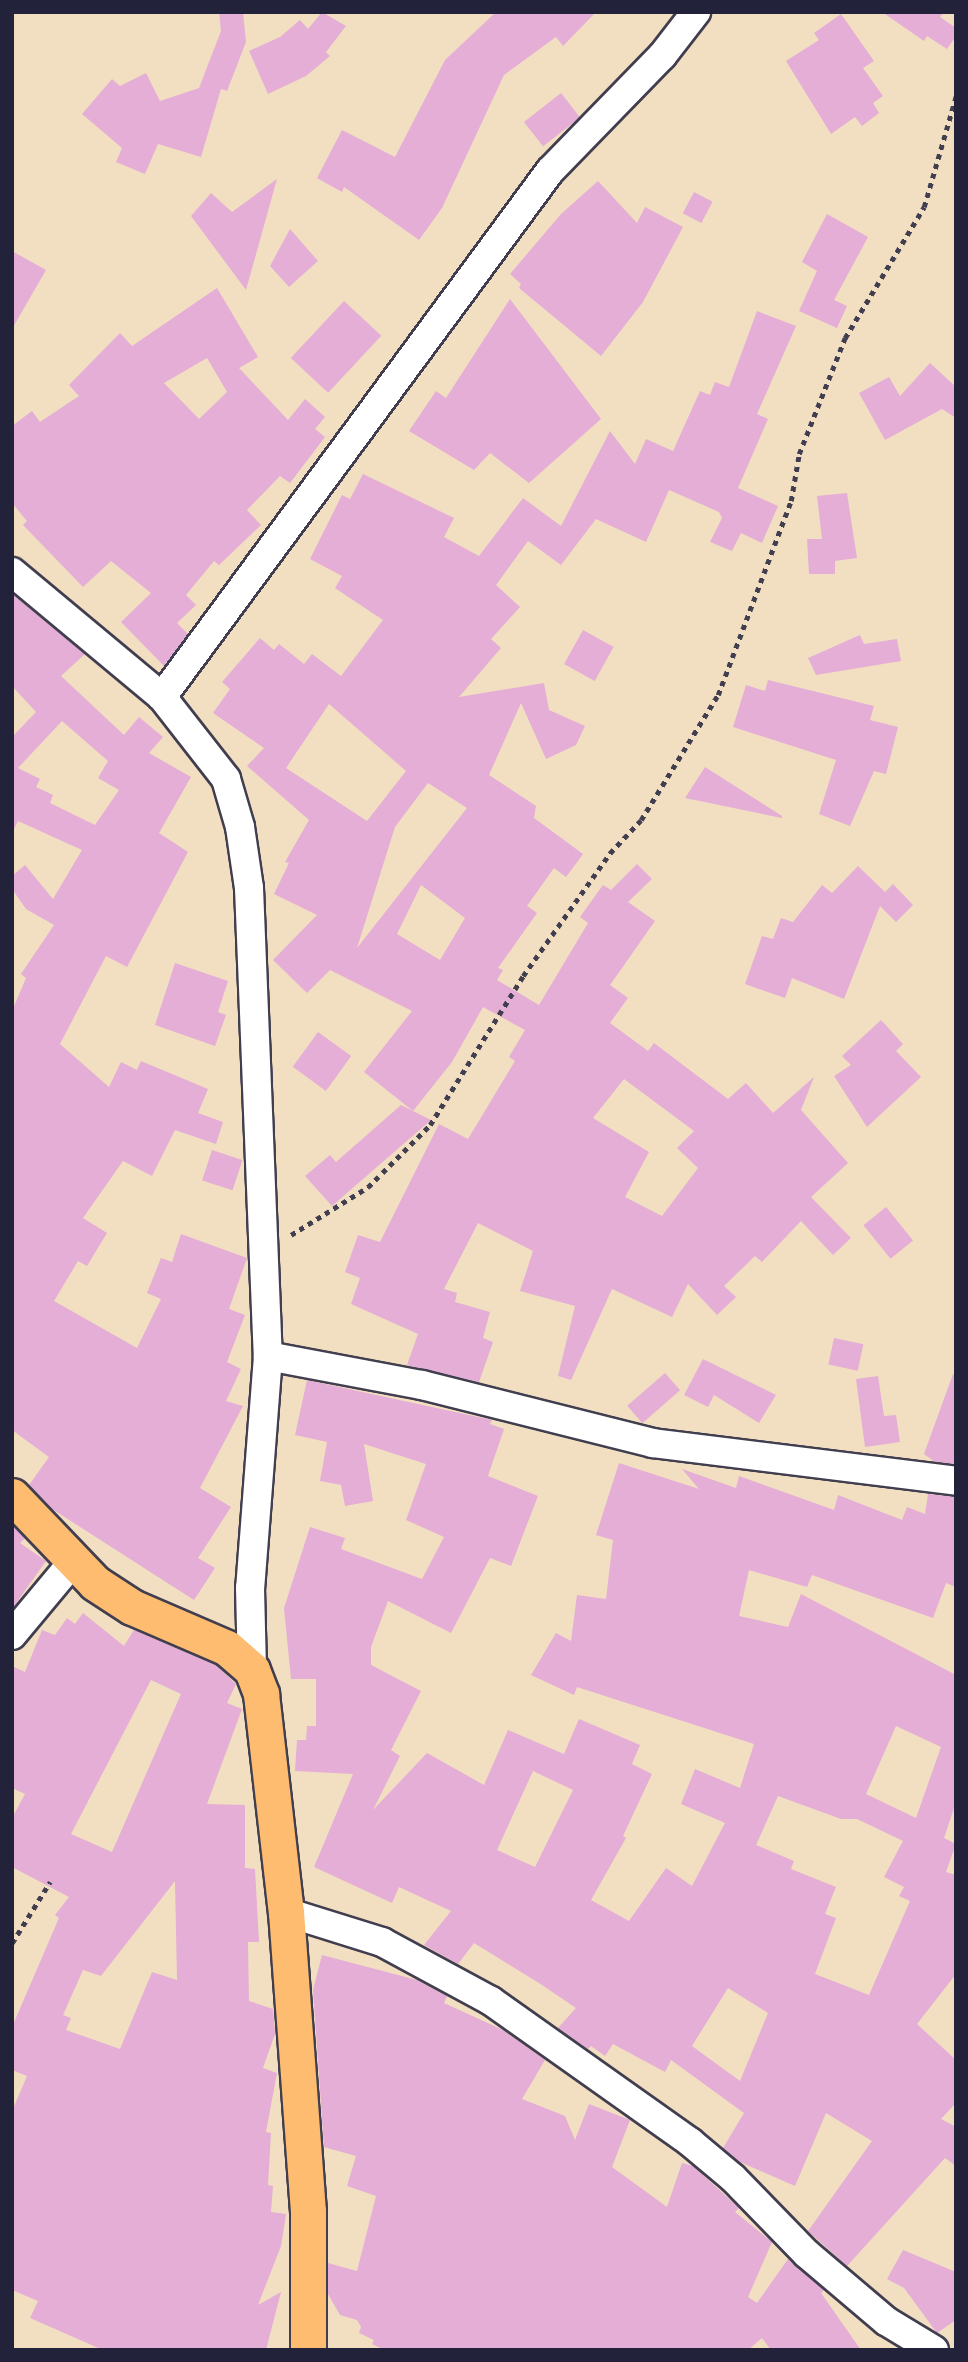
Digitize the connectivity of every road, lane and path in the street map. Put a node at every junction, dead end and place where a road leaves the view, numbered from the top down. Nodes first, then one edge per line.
1 (696, 12) edge
2 (956, 96) edge
3 (12, 572) edge
4 (162, 697) junction
5 (264, 1252) junction
6 (268, 1356) junction
7 (956, 1481) edge
8 (12, 1496) edge
9 (72, 1563) junction
10 (12, 1635) edge
11 (252, 1670) junction
12 (50, 1882) dead end
13 (285, 1912) junction
14 (12, 1943) edge
15 (308, 2350) edge
16 (934, 2350) edge

1 - 4 street
2 - 5 path
3 - 4 street
4 - 5 street
5 - 6 street
6 - 7 street
6 - 11 street
8 - 9 main road
9 - 10 street
9 - 11 main road
11 - 13 main road
12 - 14 path
13 - 15 main road
13 - 16 street

